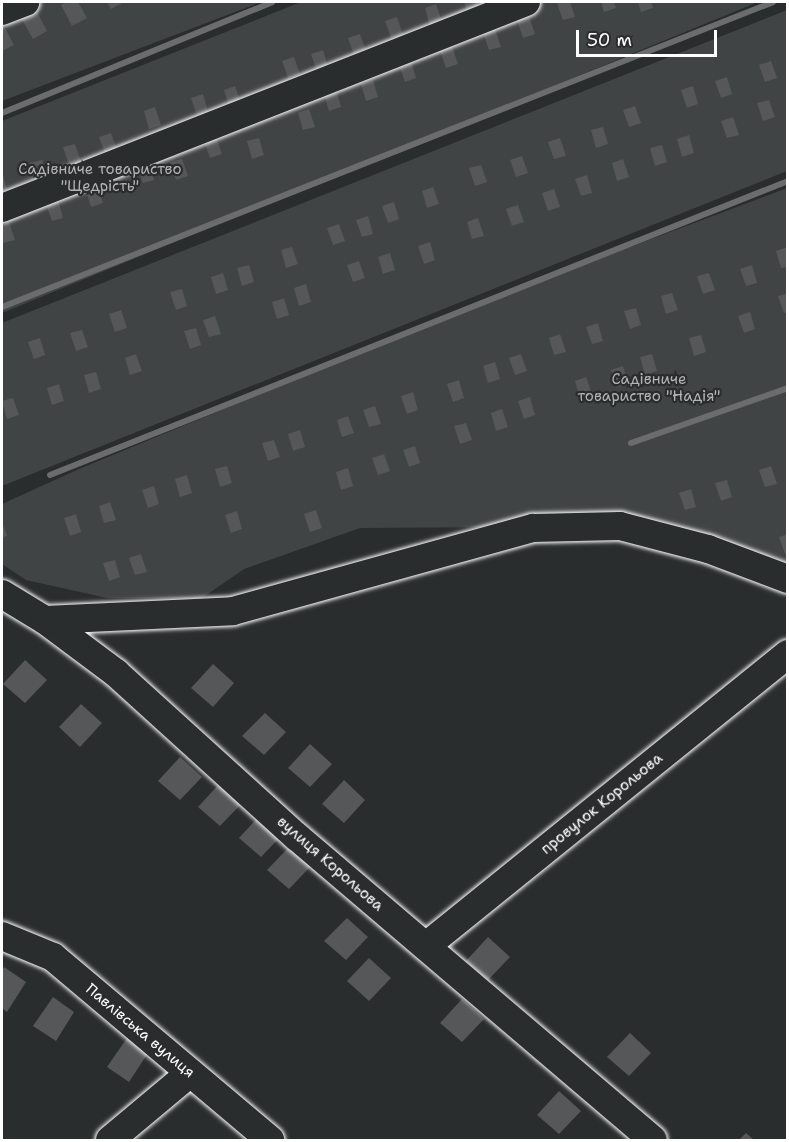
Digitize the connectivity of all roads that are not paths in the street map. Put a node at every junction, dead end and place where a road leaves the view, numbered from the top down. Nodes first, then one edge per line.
1 (25, 2) edge
2 (526, 2) edge
3 (2, 11) edge
4 (2, 208) edge
5 (788, 579) edge
6 (2, 594) edge
7 (45, 620) junction
8 (782, 658) edge
9 (2, 936) edge
10 (426, 946) junction
11 (190, 1073) junction
12 (110, 1140) edge
13 (270, 1140) edge
14 (653, 1140) edge

1 - 3 street
2 - 4 street
5 - 7 street
6 - 7 street, вулиця Корольова
7 - 10 street, вулиця Корольова
8 - 10 street, провулок Корольова
9 - 11 street, Павлівська вулиця
10 - 14 street, вулиця Корольова
11 - 12 street
11 - 13 street, Павлівська вулиця

